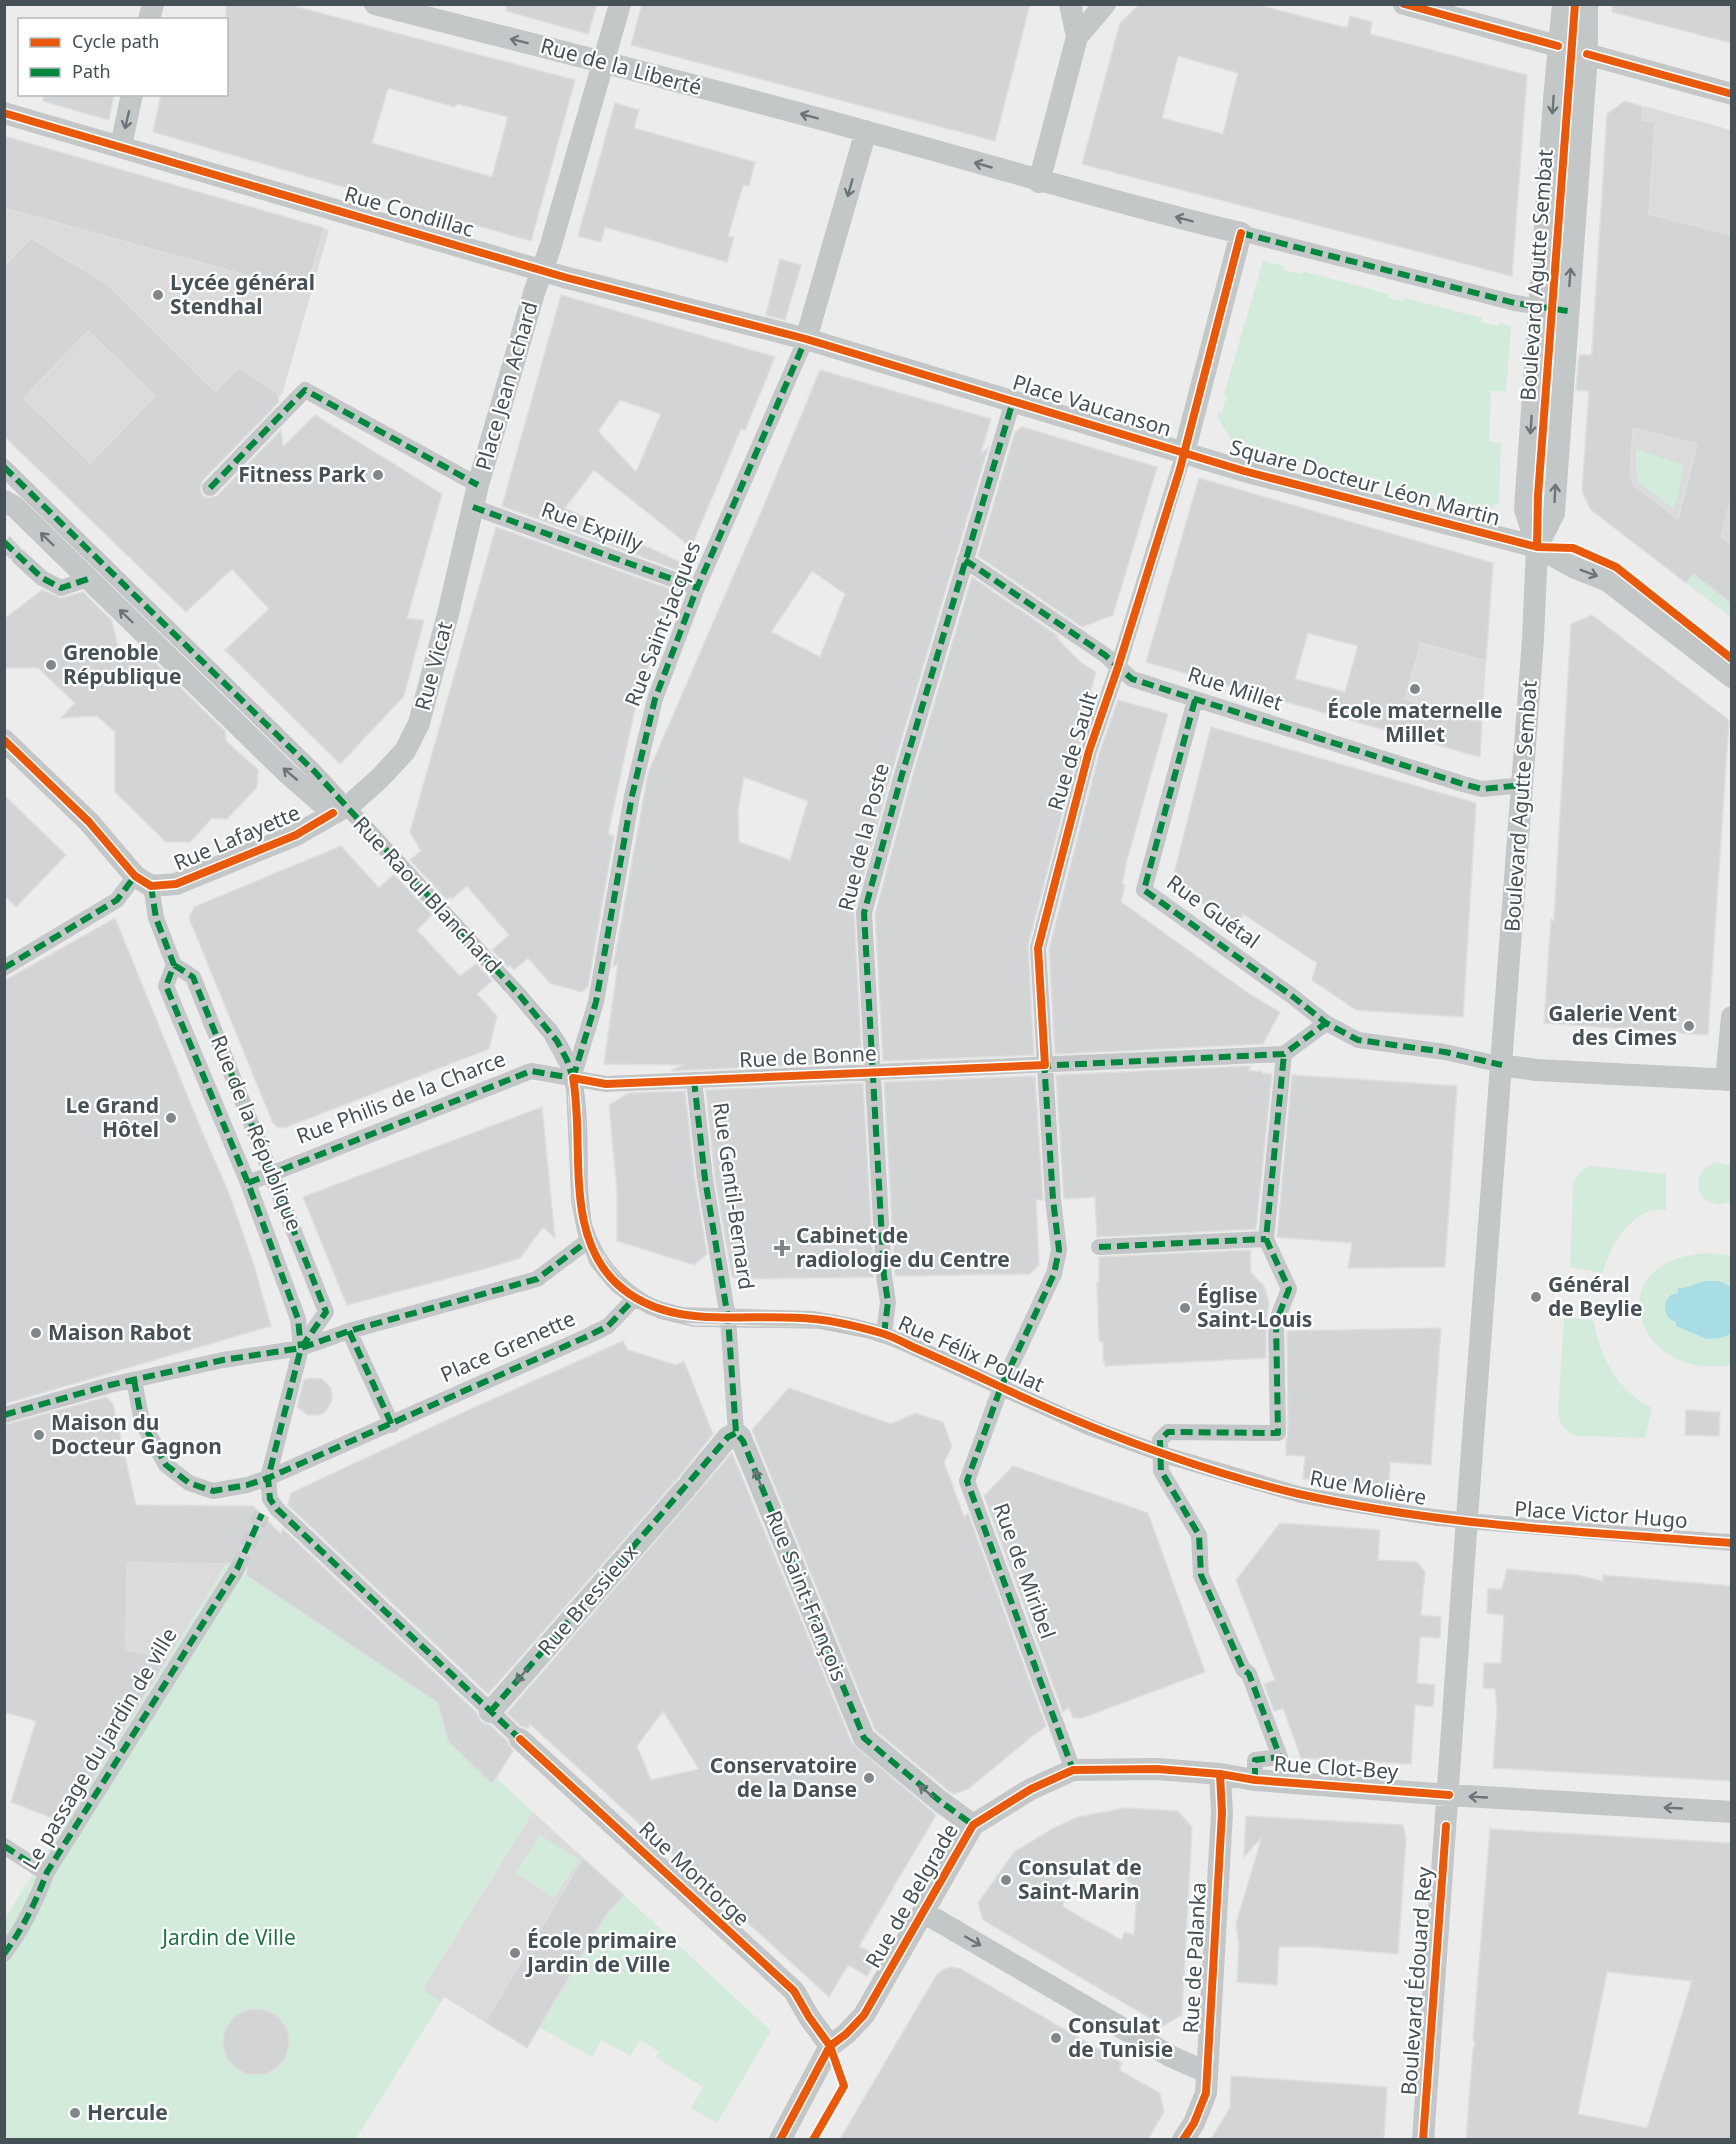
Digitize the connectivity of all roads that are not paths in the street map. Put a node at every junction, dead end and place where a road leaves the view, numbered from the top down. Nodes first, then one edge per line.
1 (375, 4) edge
2 (620, 4) edge
3 (1070, 4) edge
4 (1105, 4) edge
5 (1404, 4) edge
6 (1563, 4) edge
7 (1587, 4) edge
8 (1077, 37) junction
9 (1558, 46) junction
10 (1587, 54) junction
11 (603, 62) junction
12 (1731, 94) edge
13 (132, 96) edge
14 (4, 113) edge
15 (866, 131) junction
16 (121, 146) junction
17 (1039, 182) junction
18 (1241, 233) junction
19 (541, 270) junction
20 (1539, 307) junction
21 (1568, 311) junction
22 (806, 339) junction
23 (1013, 401) junction
24 (1184, 453) junction
25 (4, 467) edge
26 (478, 485) junction
27 (210, 488) dead end
28 (4, 501) edge
29 (473, 507) junction
30 (1537, 547) junction
31 (19, 557) tunnel mouth
32 (965, 560) junction
33 (88, 579) junction
34 (697, 588) junction
35 (1118, 667) junction
36 (1731, 676) edge
37 (1195, 700) junction
38 (4, 740) edge
39 (1523, 785) junction
40 (339, 810) junction
41 (143, 881) junction
42 (174, 965) junction
43 (4, 968) edge
44 (1731, 1017) edge
45 (1326, 1023) junction
46 (1284, 1054) junction
47 (1045, 1065) junction
48 (1502, 1065) junction
49 (873, 1072) junction
50 (573, 1078) junction
51 (694, 1080) junction
52 (1729, 1080) edge
53 (272, 1172) junction
54 (248, 1184) junction
55 (1266, 1239) junction
56 (589, 1240) junction
57 (1099, 1247) dead end
58 (597, 1261) joint
59 (635, 1298) junction
60 (728, 1318) junction
61 (349, 1331) junction
62 (884, 1334) junction
63 (301, 1348) junction
64 (134, 1380) junction
65 (1001, 1387) junction
66 (4, 1415) edge
67 (392, 1425) junction
68 (736, 1433) junction
69 (1161, 1453) junction
70 (268, 1478) junction
71 (1264, 1485) joint
72 (1467, 1512) junction
73 (1731, 1543) edge
74 (237, 1569) tunnel mouth
75 (490, 1712) junction
76 (520, 1739) joint
77 (1073, 1770) junction
78 (1220, 1774) junction
79 (1255, 1780) junction
80 (1449, 1795) junction
81 (1731, 1812) edge
82 (974, 1825) junction
83 (4, 1846) edge
84 (38, 1868) dead end
85 (923, 1912) junction
86 (4, 1954) edge
87 (830, 2046) junction
88 (1206, 2072) junction
89 (780, 2139) edge
90 (1183, 2139) edge
91 (1423, 2139) edge

11 -> 1 street, Rue de la Liberté
2 - 11 street, Place Jean Achard
3 - 8 street
4 - 8 street
5 - 9 street
6 - 9 street, Boulevard Agutte Sembat
7 - 10 street, Boulevard Agutte Sembat
8 - 17 street
9 - 10 street
9 -> 20 street, Boulevard Agutte Sembat
10 - 12 street
21 -> 10 street, Boulevard Agutte Sembat
15 -> 11 street, Rue de la Liberté
11 - 19 street, Place Jean Achard
13 -> 16 street
14 - 16 street, Rue Condillac
17 -> 15 street
15 -> 22 street
16 - 19 street, Rue Condillac
18 -> 17 street
18 - 20 street
18 - 24 street, Place Vaucanson
19 - 22 street, Rue Condillac
19 - 26 street, Place Jean Achard
20 - 21 street
20 -> 30 street, Boulevard Agutte Sembat
30 -> 21 street, Boulevard Agutte Sembat
22 - 23 street, Place Vaucanson
22 - 34 street, Rue Saint-Jacques
23 - 24 street, Place Vaucanson
23 - 32 street, Rue de la Poste
24 - 30 street, Square Docteur Léon Martin
24 - 35 street, Rue de Sault
25 - 40 street, Rue Raoul Blanchard
26 - 27 street, Place Jean Achard
26 - 29 street, Rue Vicat
33 -> 28 street, Rue Raoul Blanchard
29 - 34 street, Rue Expilly
29 - 40 street, Rue Vicat
30 -> 36 street, Square Docteur Léon Martin
30 - 39 street, Boulevard Agutte Sembat
31 - 33 street
32 - 35 street, Rue Millet
32 - 49 street, Rue de la Poste
40 -> 33 street, Rue Raoul Blanchard
34 - 50 street, Rue Saint-Jacques
35 - 37 street, Rue Millet
35 - 47 street, Rue de Sault
37 - 39 street, Rue Millet
37 - 45 street, Rue Guétal
38 - 41 street
39 - 48 street, Boulevard Agutte Sembat
40 - 41 street, Rue Lafayette
40 - 50 street, Rue Raoul Blanchard
41 - 42 street, Rue de la République
41 - 43 street
42 - 53 street, Rue de la République
42 - 54 street, Rue de la République
44 - 52 street
45 - 46 street
45 - 48 street
46 - 47 street, Rue de Bonne
46 - 55 street
47 - 49 street, Rue de Bonne
47 - 65 street, Rue de Sault
48 - 52 street
48 - 72 street
49 - 51 street, Rue de Bonne
49 - 62 street, Rue de la Poste
50 - 51 street, Rue de Bonne
50 - 53 street, Rue Philis de la Charce
50 - 56 street, Rue Raoul Blanchard
51 - 60 street, Rue Gentil-Bernard
53 - 54 street, Rue Philis de la Charce
53 - 63 street, Rue de la République
54 - 63 street, Rue de la République
55 - 57 street
55 - 69 street
56 - 58 street, Rue Raoul Blanchard
56 - 61 street
58 - 59 street, Rue Félix Poulat
59 - 60 street, Rue Félix Poulat
59 - 67 street, Place Grenette
60 - 62 street, Rue Félix Poulat
60 - 68 street, Rue Saint-François
61 - 63 street
61 - 67 street
62 - 65 street, Rue Félix Poulat
63 - 64 street
63 - 70 street
64 - 66 street
64 - 70 street, Place Grenette
65 - 69 street, Rue Félix Poulat
65 - 77 street, Rue de Miribel
67 - 70 street, Place Grenette
68 -> 75 street, Rue Bressieux
82 -> 68 street, Rue Saint-François
69 - 71 street, Rue Félix Poulat
69 - 79 street
70 - 75 street, Rue Montorge
71 - 72 street, Rue Molière
72 - 73 street, Place Victor Hugo
72 - 80 street, Boulevard Édouard Rey
74 - 86 street, Le passage du jardin de ville
75 - 76 street, Rue Montorge
76 - 87 street, Rue Montorge
77 - 78 street, Rue de Belgrade
77 - 82 street, Rue de Belgrade
78 - 79 street, Rue Clot-Bey
78 - 88 street, Rue de Palanka
79 - 80 street, Rue Clot-Bey
81 -> 80 street, Rue Clot-Bey
80 - 91 street, Boulevard Édouard Rey
82 - 85 street, Rue de Belgrade
83 - 84 street
85 - 87 street, Rue de Belgrade
85 -> 88 street
87 - 89 street, Rue de Belgrade
88 - 90 street, Rue de Palanka

